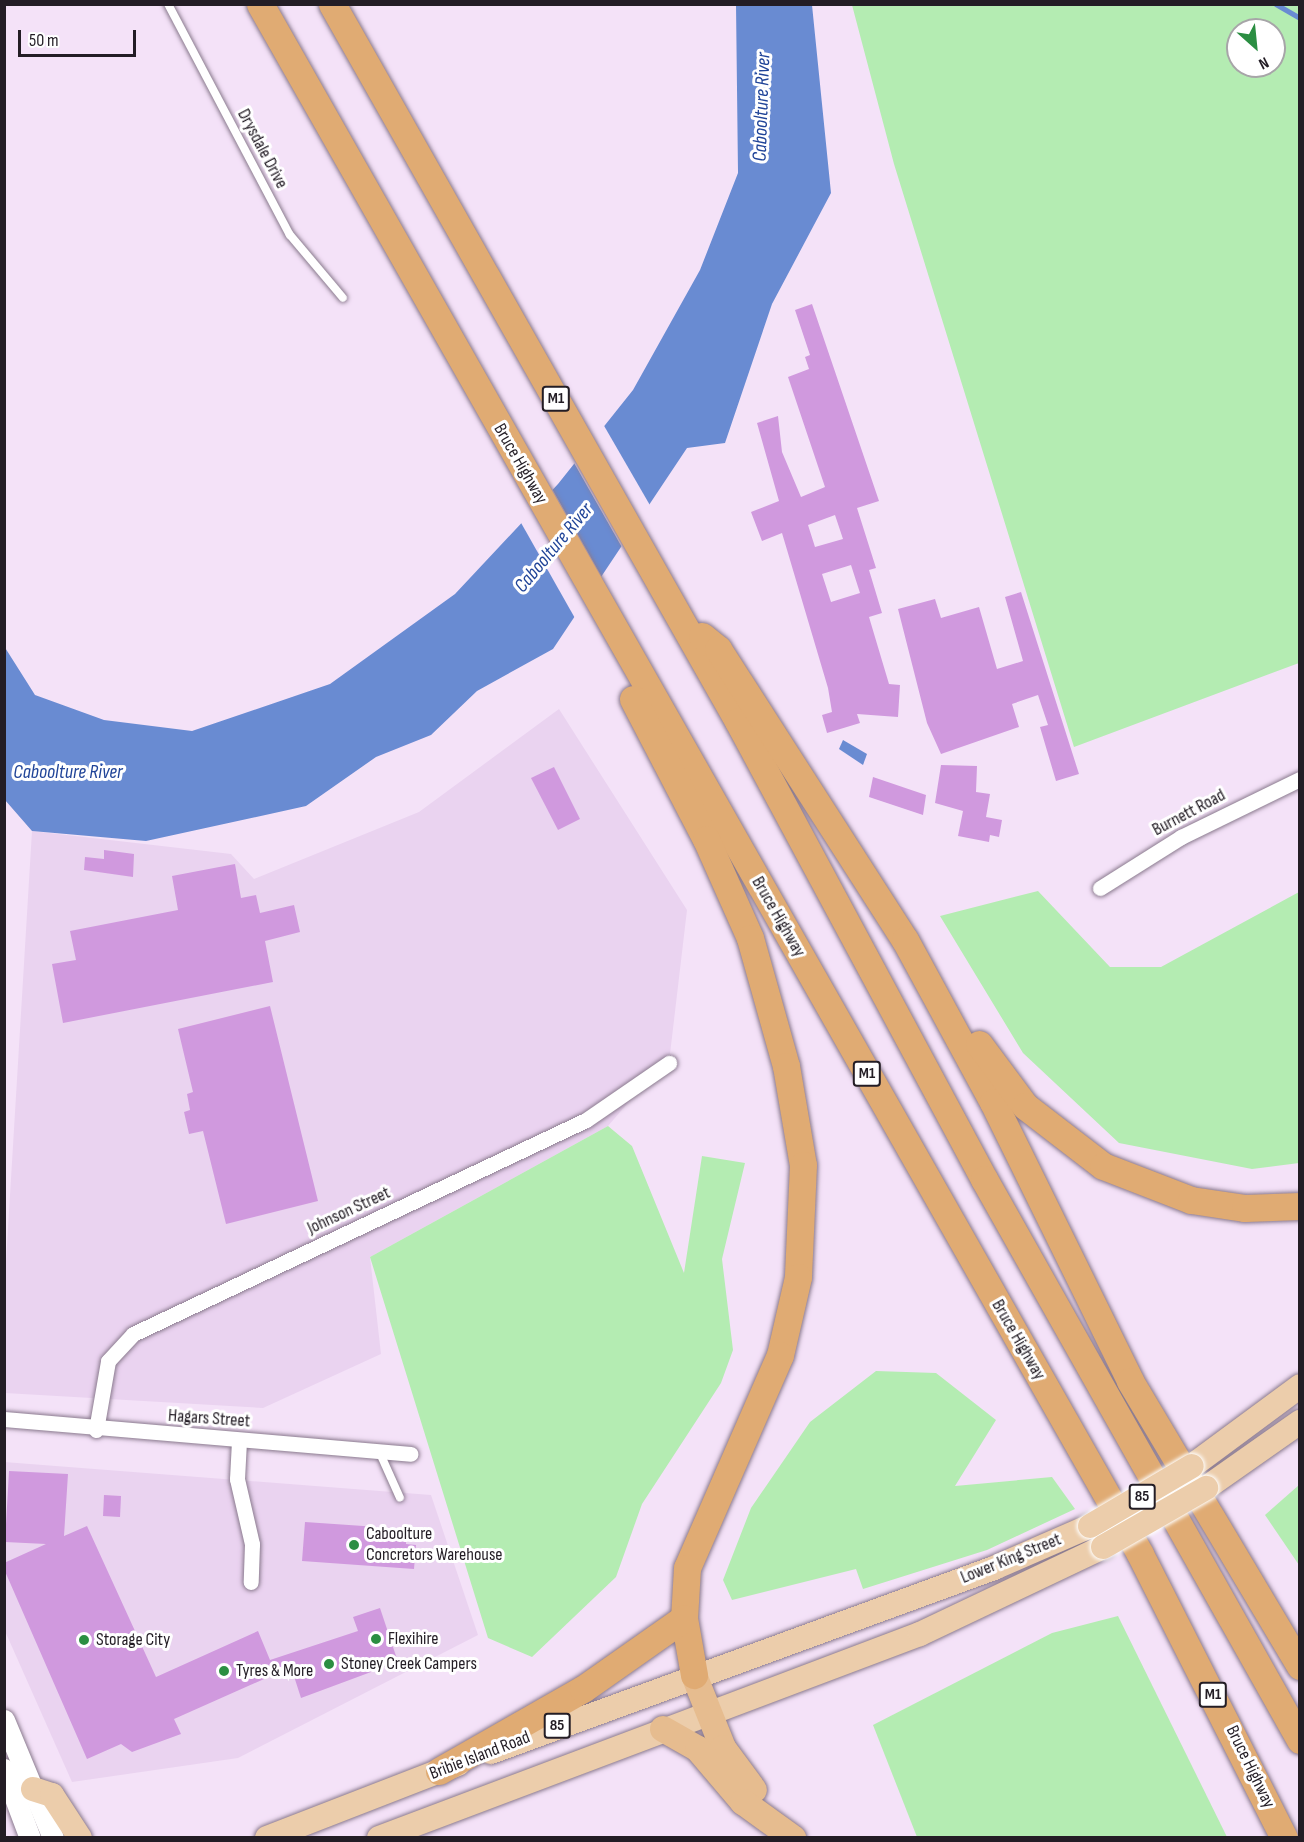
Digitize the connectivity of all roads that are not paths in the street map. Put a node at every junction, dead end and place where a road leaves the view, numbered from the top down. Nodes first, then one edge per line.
1 (168, 4) edge
2 (260, 4) edge
3 (333, 4) edge
4 (343, 298) dead end
5 (684, 623) junction
6 (629, 657) junction
7 (1299, 779) edge
8 (1100, 888) dead end
9 (938, 997) junction
10 (669, 1063) dead end
11 (1299, 1206) edge
12 (1299, 1386) edge
13 (4, 1419) edge
14 (1299, 1422) edge
15 (96, 1430) junction
16 (239, 1441) junction
17 (379, 1451) junction
18 (410, 1454) dead end
19 (400, 1498) dead end
20 (251, 1581) dead end
21 (684, 1618) junction
22 (1299, 1666) edge
23 (694, 1675) junction
24 (708, 1711) junction
25 (4, 1720) edge
26 (663, 1729) junction
27 (1299, 1740) edge
28 (4, 1769) edge
29 (439, 1771) junction
30 (33, 1789) junction
31 (760, 1812) junction
32 (30, 1838) edge
33 (53, 1838) edge
34 (80, 1838) edge
35 (267, 1838) edge
36 (380, 1838) edge
37 (793, 1838) edge
38 (1284, 1838) edge

1 - 4 lane, Drysdale Drive
2 - 6 highway, Bruce Highway / M1
3 - 5 highway, M1
5 - 9 highway
5 - 27 highway, M1
6 - 21 highway
6 - 38 highway, Bruce Highway / M1
7 - 8 street, Burnett Road
9 - 11 highway
9 - 22 highway
10 - 15 street, Johnson Street
12 - 23 main road, Lower King Street / 85, bridge
13 - 15 street, Hagars Street
14 - 24 main road, Lower King Street, bridge
15 - 16 street, Hagars Street
16 - 17 street, Hagars Street
16 - 20 street
17 - 18 street, Hagars Street
17 - 19 lane
21 - 23 highway
21 - 29 highway
23 - 24 highway
23 - 29 main road, Bribie Island Road / 85
24 - 26 main road, 85
24 - 31 highway
25 - 30 main road
26 - 31 highway
26 - 36 main road, 85
28 - 32 main road
29 - 35 main road, Bribie Island Road / 85
30 - 33 main road
30 - 34 main road
31 - 37 highway

